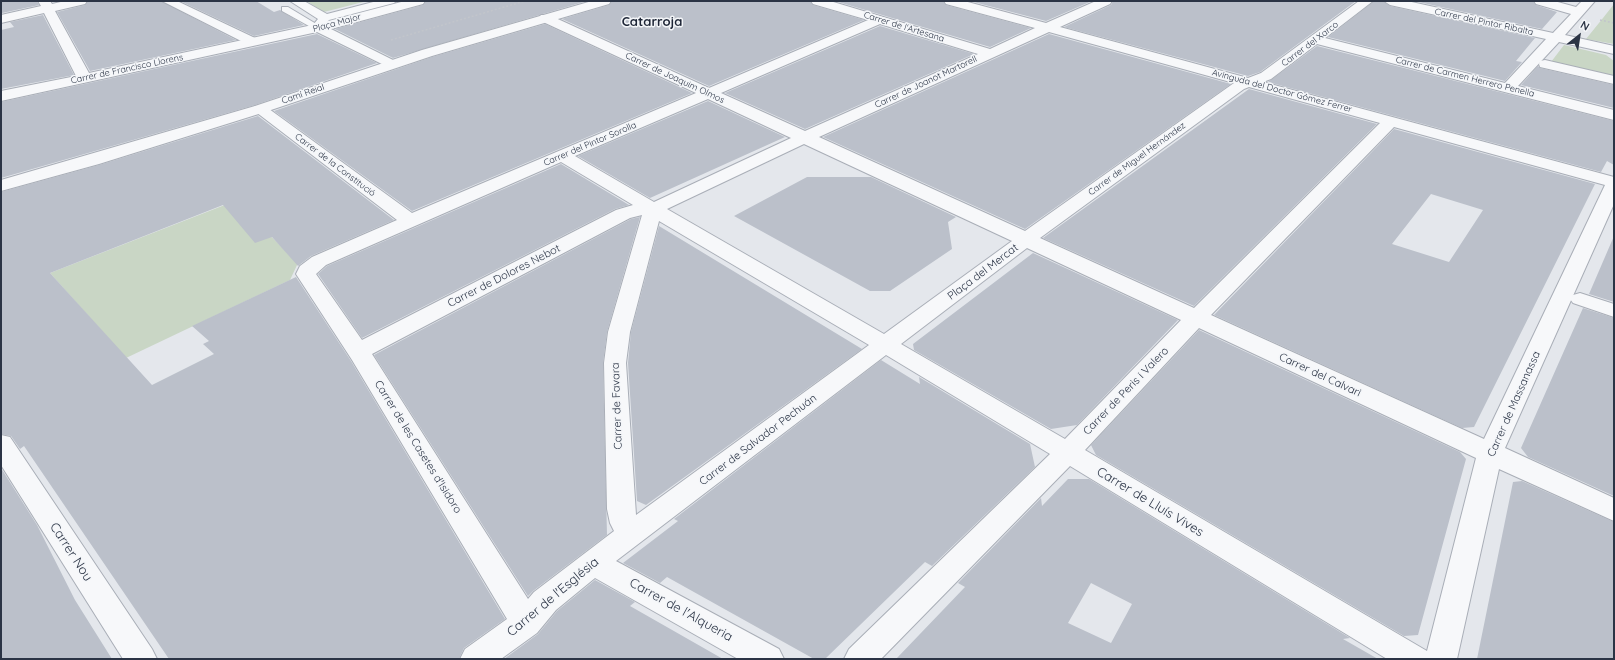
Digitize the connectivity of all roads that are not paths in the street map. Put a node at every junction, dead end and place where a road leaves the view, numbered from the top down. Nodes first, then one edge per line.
1 (81, 1) edge
2 (190, 1) edge
3 (296, 1) edge
4 (390, 1) edge
5 (419, 1) edge
6 (605, 1) edge
7 (817, 1) edge
8 (950, 1) edge
9 (1106, 1) edge
10 (1367, 1) edge
11 (1390, 1) edge
12 (1540, 1) edge
13 (1589, 1) edge
14 (172, 3) edge
15 (1006, 3) dead end
16 (1459, 4) dead end
17 (46, 5) edge
18 (285, 9) dead end
19 (987, 11) junction
20 (1579, 12) junction
21 (545, 18) junction
22 (1, 19) edge
23 (879, 20) junction
24 (321, 23) junction
25 (1048, 28) junction
26 (1556, 37) junction
27 (1316, 40) junction
28 (252, 41) junction
29 (1614, 50) edge
30 (990, 53) junction
31 (390, 64) junction
32 (1545, 64) dead end
33 (84, 78) junction
34 (1614, 80) edge
35 (1251, 83) junction
36 (1509, 88) junction
37 (708, 93) junction
38 (1, 96) edge
39 (260, 109) junction
40 (1614, 115) edge
41 (1390, 121) junction
42 (804, 138) junction
43 (562, 156) junction
44 (1614, 183) edge
45 (1, 186) edge
46 (653, 209) junction
47 (410, 221) junction
48 (1025, 240) junction
49 (306, 274) joint
50 (1580, 299) dead end
51 (1614, 311) edge
52 (1196, 318) junction
53 (886, 345) junction
54 (358, 352) junction
55 (1, 444) edge
56 (1067, 453) junction
57 (1490, 453) junction
58 (1614, 510) edge
59 (631, 535) junction
60 (594, 562) junction
61 (526, 623) junction
62 (141, 659) edge
63 (476, 659) edge
64 (768, 659) edge
65 (860, 659) edge
66 (1415, 659) edge
67 (1441, 659) edge

1 - 17 street
2 - 14 street
3 - 24 street, Plaça Major
4 - 24 street, Plaça Major
5 - 24 street, Plaça Major
6 - 21 street, Camí Reial
7 - 23 street, Carrer de l'Artesana
8 - 19 street, Avinguda del Doctor Gómez Ferrer
9 - 25 street, Carrer de Joanot Martorell
10 - 27 street, Carrer del Xarco
11 - 26 street, Carrer del Pintor Ribalta
12 - 20 street
13 - 20 street
14 - 28 street
15 - 19 street
16 - 26 street
17 - 22 street
17 - 33 street
18 - 24 lane
19 - 25 street, Avinguda del Doctor Gómez Ferrer
20 - 26 street
21 - 31 street, Camí Reial
21 - 37 street, Carrer de Joaquim Olmos
23 - 30 street, Carrer de l'Artesana
23 - 37 street, Carrer del Pintor Sorolla
24 - 28 street, Plaça Major
24 - 31 street
25 - 30 street, Carrer de Joanot Martorell
25 - 35 street, Avinguda del Doctor Gómez Ferrer
26 - 29 street
26 - 36 street
27 - 35 street, Carrer del Xarco
27 - 36 street, Carrer de Carmen Herrero Penella
28 - 33 street, Carrer de Francisco Llorens
30 - 42 street, Carrer de Joanot Martorell
31 - 39 street, Camí Reial
32 - 34 street
33 - 38 street, Carrer de Francisco Llorens
35 - 41 street, Avinguda del Doctor Gómez Ferrer
35 - 48 street, Carrer de Miguel Hernández
36 - 40 street, Carrer de Carmen Herrero Penella
37 - 42 street, Carrer de Joaquim Olmos
37 - 43 street, Carrer del Pintor Sorolla
39 - 45 street, Camí Reial
39 - 47 street, Carrer de la Constitució
41 - 44 street, Avinguda del Doctor Gómez Ferrer
41 - 52 street, Carrer de Peris i Valero
42 - 46 street
42 - 48 street, Plaça del Mercat
43 - 46 street
43 - 47 street, Carrer del Pintor Sorolla
44 - 57 street, Carrer de Massanassa
46 - 53 street
46 - 54 street, Carrer de Dolores Nebot
46 - 59 street, Carrer de Favara
47 - 49 street, Carrer del Pintor Sorolla
48 - 52 street, Carrer del Calvari
48 - 53 street, Plaça del Mercat
49 - 54 street, Carrer de les Casetes d'Isidoro
50 - 51 street
52 - 56 street, Carrer de Peris i Valero
52 - 57 street, Carrer del Calvari
53 - 56 street, Carrer de Lluís Vives
53 - 59 street, Carrer de Salvador Pechuán
54 - 61 street, Carrer de les Casetes d'Isidoro
55 - 62 street, Carrer Nou
56 - 65 street, Carrer de Peris i Valero
56 - 66 street, Carrer de Lluís Vives
57 - 58 street, Carrer del Calvari
57 - 67 street, Carrer de Massanassa
59 - 60 street, Carrer de l'Església
60 - 61 street, Carrer de l'Església
60 - 64 street, Carrer de l'Alqueria
61 - 63 street, Carrer de l'Església

